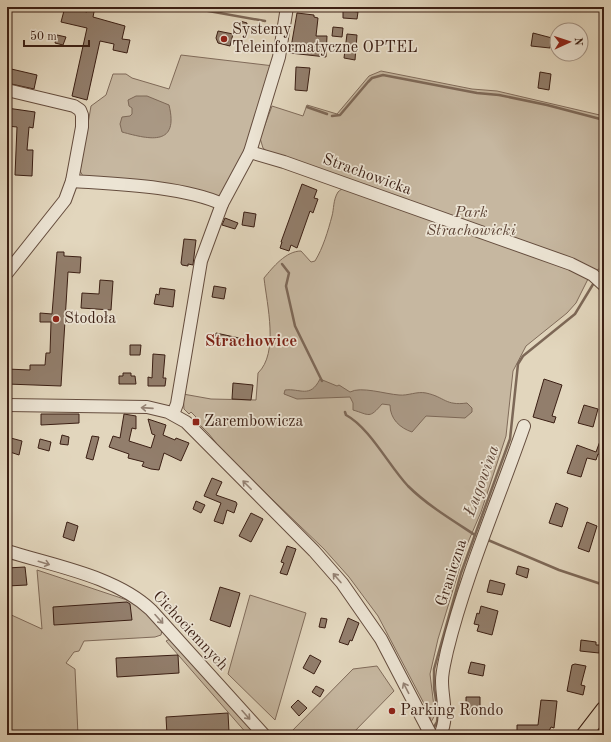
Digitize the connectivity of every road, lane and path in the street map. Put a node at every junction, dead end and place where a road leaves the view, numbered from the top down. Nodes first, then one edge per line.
1 (287, 7) edge
2 (7, 90) edge
3 (250, 152) junction
4 (72, 181) junction
5 (222, 204) junction
6 (7, 273) edge
7 (603, 284) edge
8 (7, 405) edge
9 (173, 414) junction
10 (524, 426) dead end
11 (7, 551) edge
12 (604, 708) edge
13 (264, 735) edge
14 (431, 735) edge
15 (440, 735) edge
16 (584, 735) edge

1 - 3 street
2 - 4 street
3 - 5 street
3 - 7 street, Strachowicka
4 - 5 street
4 - 6 street
5 - 9 street
9 -> 8 street
14 -> 9 street
10 - 15 street, Graniczna
11 -> 13 street, Cichociemnych
12 - 16 main road

